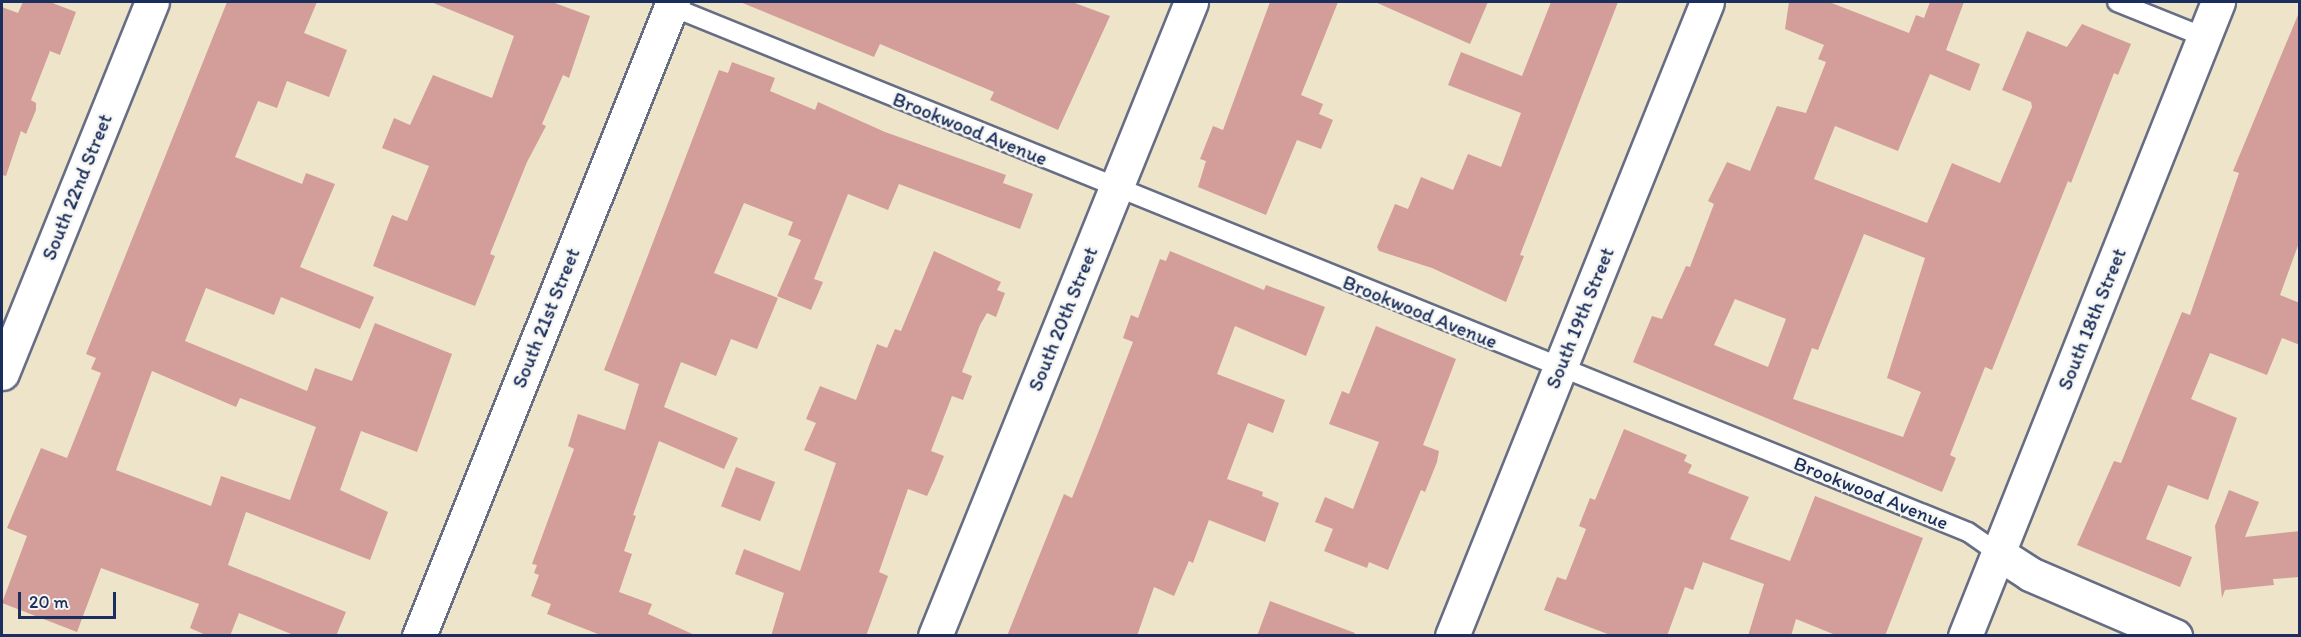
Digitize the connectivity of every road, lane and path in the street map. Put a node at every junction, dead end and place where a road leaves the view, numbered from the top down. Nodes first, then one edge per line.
1 (152, 2) edge
2 (1191, 2) edge
3 (1707, 2) edge
4 (2117, 2) edge
5 (2218, 2) edge
6 (668, 3) edge
7 (2204, 37) junction
8 (1116, 189) junction
9 (1559, 368) junction
10 (2, 373) edge
11 (1998, 553) junction
12 (420, 636) edge
13 (935, 636) edge
14 (1452, 636) edge
15 (1965, 636) edge
16 (2175, 636) edge

1 - 10 street, South 22nd Street
2 - 8 street, South 20th Street
3 - 9 street, South 19th Street
4 - 7 lane
5 - 7 street, South 18th Street
6 - 8 lane, Brookwood Avenue
6 - 12 street, South 21st Street
7 - 11 street, South 18th Street
8 - 9 lane, Brookwood Avenue
8 - 13 street, South 20th Street
9 - 11 lane, Brookwood Avenue
9 - 14 street, South 19th Street
11 - 15 street, South 18th Street
11 - 16 street, Brookwood Avenue

